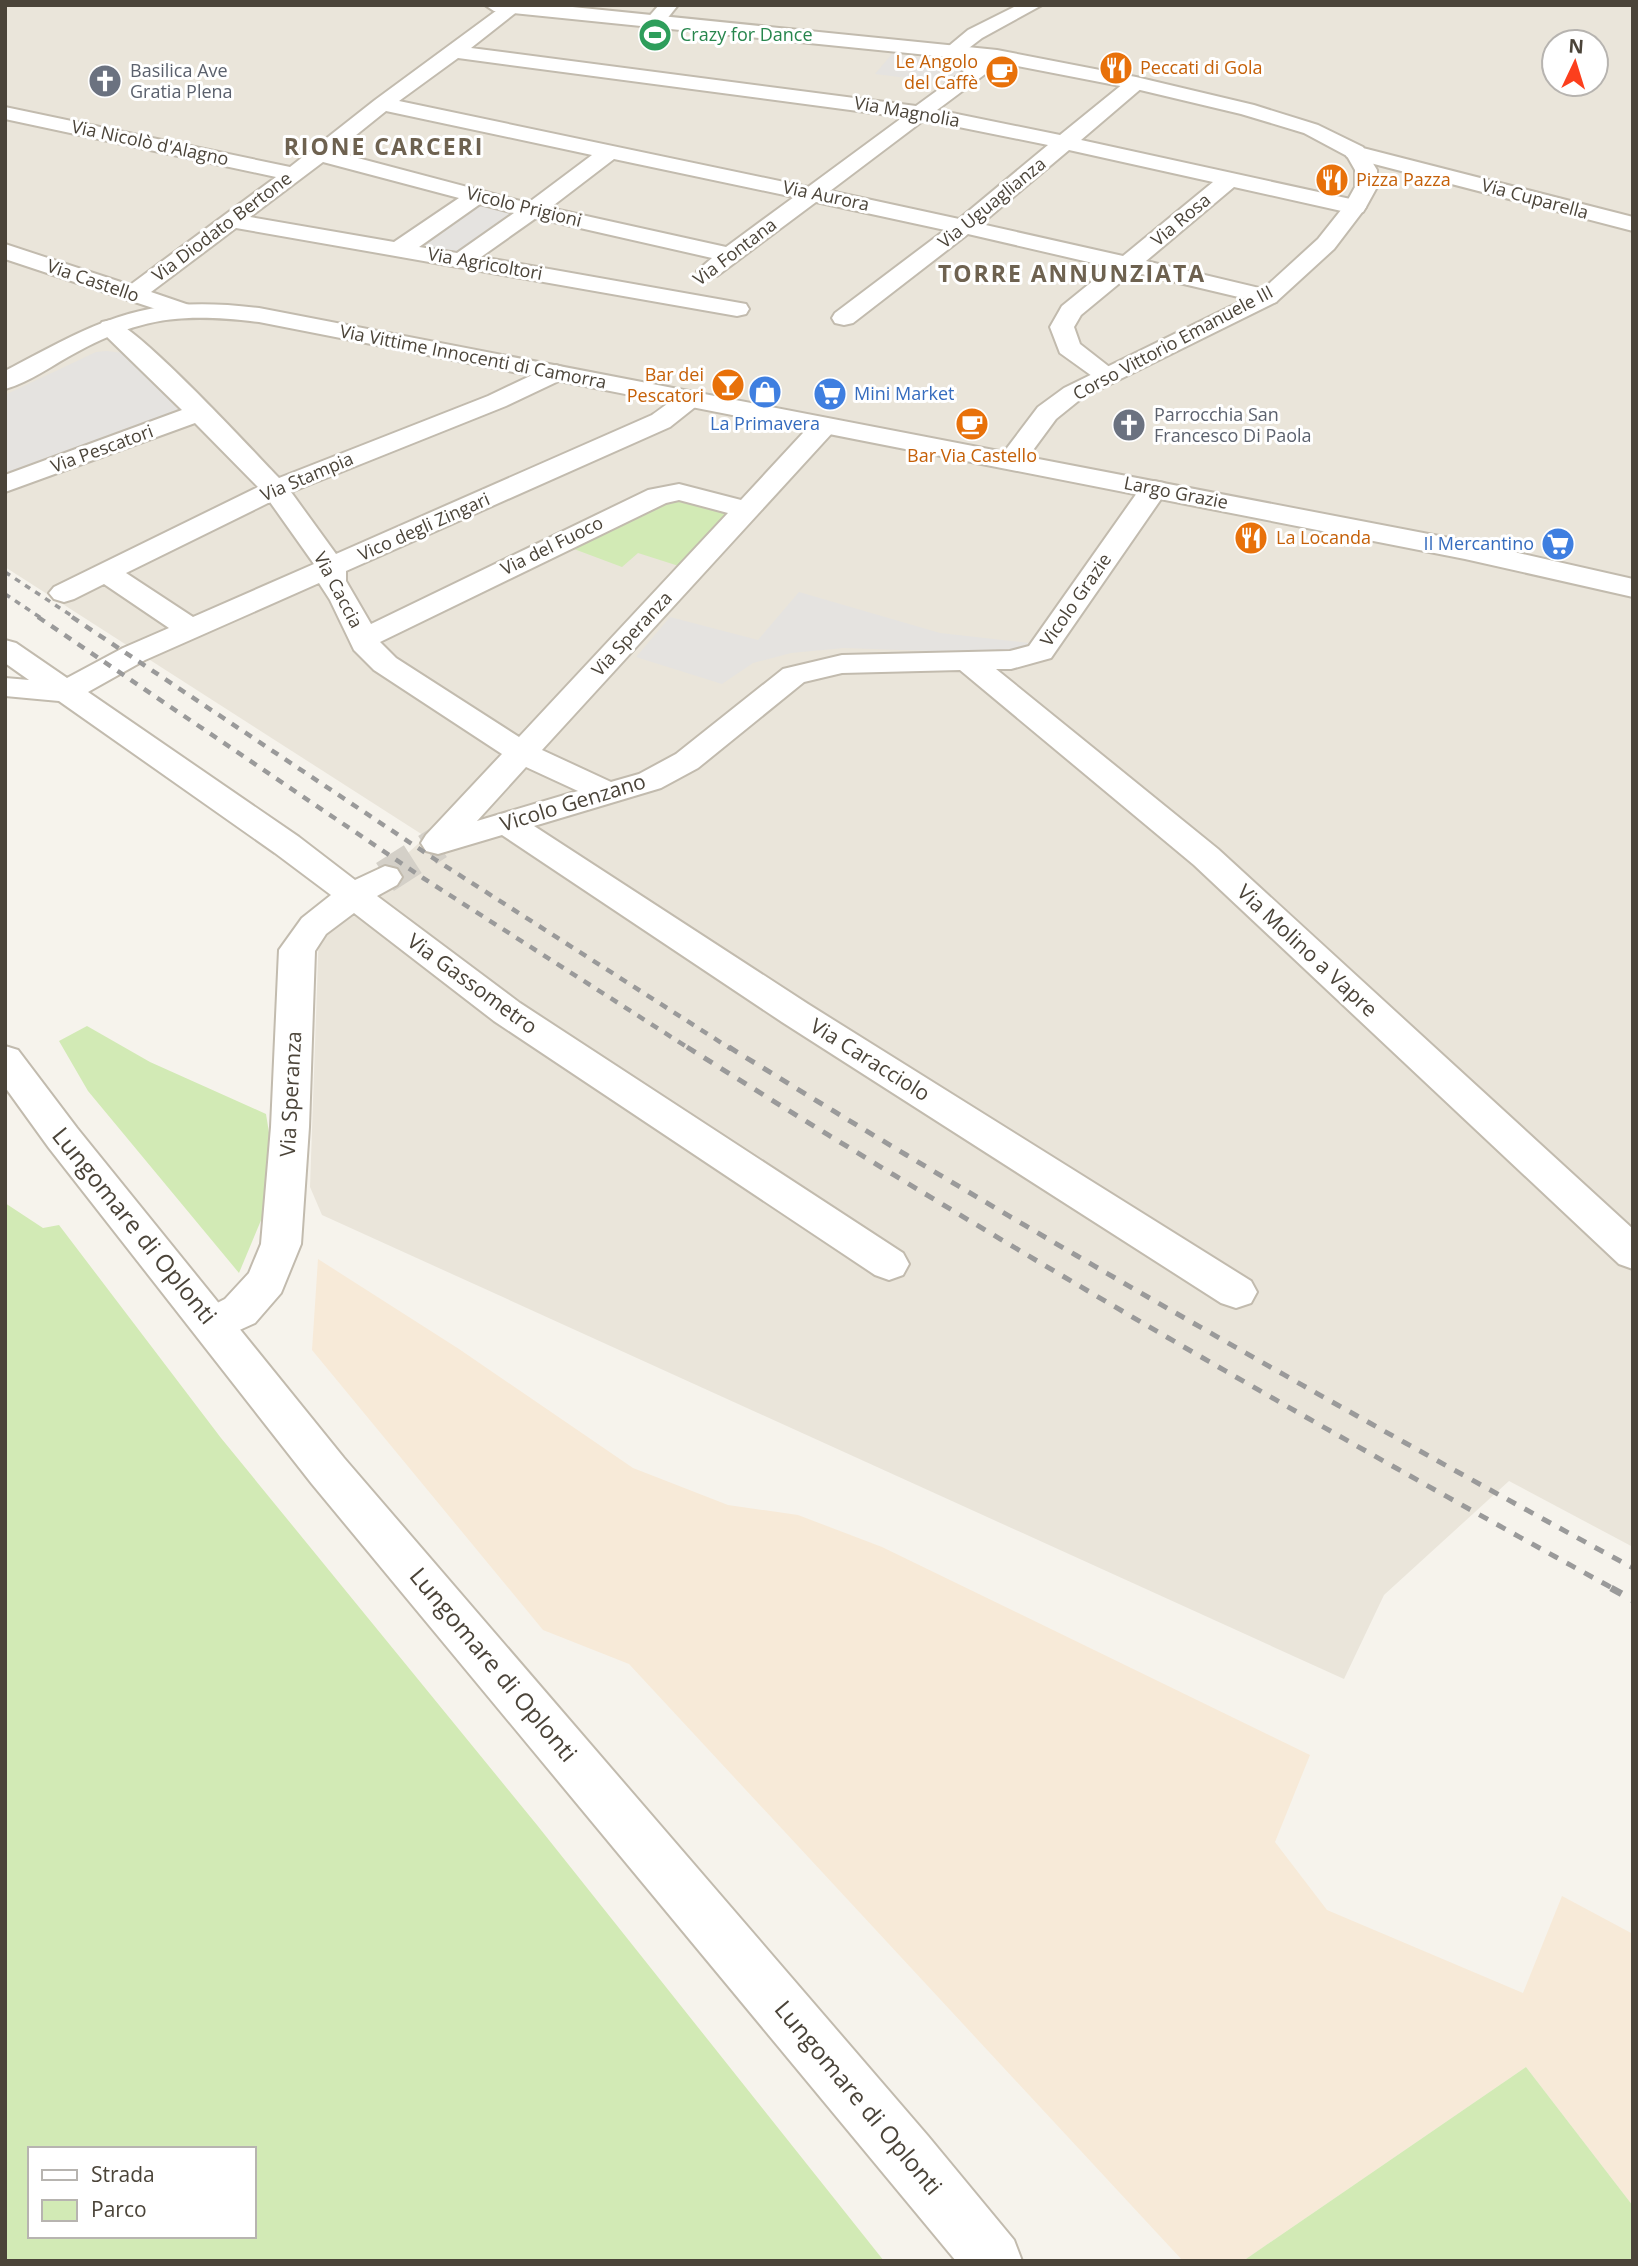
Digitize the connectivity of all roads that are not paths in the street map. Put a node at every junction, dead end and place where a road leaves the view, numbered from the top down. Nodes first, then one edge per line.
1 (1033, 5) edge
2 (504, 6) edge
3 (662, 13) edge
4 (954, 50) junction
5 (452, 51) junction
6 (997, 56) junction
7 (1136, 83) junction
8 (382, 104) junction
9 (5, 113) edge
10 (919, 113) junction
11 (1067, 143) junction
12 (1355, 152) junction
13 (608, 153) junction
14 (319, 154) junction
15 (294, 174) junction
16 (1229, 180) junction
17 (812, 193) junction
18 (477, 196) junction
19 (1355, 207) junction
20 (533, 210) junction
21 (232, 221) junction
22 (1633, 224) edge
23 (964, 227) junction
24 (400, 250) junction
25 (5, 251) edge
26 (730, 254) junction
27 (462, 260) junction
28 (1130, 263) junction
29 (132, 295) junction
30 (1268, 297) junction
31 (675, 298) junction
32 (737, 309) dead end
33 (180, 310) junction
34 (844, 318) dead end
35 (111, 327) junction
36 (556, 373) junction
37 (1108, 376) junction
38 (5, 381) edge
39 (691, 400) junction
40 (199, 413) junction
41 (824, 426) junction
42 (1011, 461) junction
43 (5, 484) edge
44 (275, 489) junction
45 (1154, 489) junction
46 (748, 510) junction
47 (331, 568) junction
48 (106, 572) junction
49 (1633, 588) edge
50 (64, 593) dead end
51 (191, 629) junction
52 (364, 639) junction
53 (5, 649) edge
54 (968, 662) junction
55 (5, 687) edge
56 (71, 688) junction
57 (521, 752) junction
58 (610, 794) junction
59 (507, 823) junction
60 (438, 843) joint
61 (370, 886) junction
62 (5, 1059) edge
63 (1633, 1253) edge
64 (889, 1264) dead end
65 (1236, 1292) dead end
66 (213, 1325) junction
67 (993, 2261) edge

1 - 4 street
2 - 3 street
2 - 5 street, Via Diodato Bertone
3 - 4 street
4 - 6 street
5 - 8 street, Via Diodato Bertone
5 - 10 street, Via Magnolia
6 - 7 street
6 - 10 street, Via Fontana
7 - 11 street, Via Uguaglianza
7 - 12 street
8 - 13 street, Via Aurora
8 - 14 street, Via Diodato Bertone
9 - 15 street, Via Nicolò d'Alagno
10 - 11 street, Via Magnolia
10 - 17 street, Via Fontana
11 - 16 street, Via Magnolia
11 - 23 street, Via Uguaglianza
12 - 19 street, Corso Vittorio Emanuele III
12 - 22 street, Via Cuparella
13 - 17 street, Via Aurora
13 - 20 street
14 - 15 street, Via Diodato Bertone
14 - 18 street, Vicolo Prigioni
15 - 21 street, Via Diodato Bertone
16 - 19 street, Via Magnolia
16 - 28 street, Via Rosa
17 - 23 street, Via Aurora
17 - 26 street, Via Fontana
18 - 20 street, Vicolo Prigioni
18 - 24 street
19 - 30 street, Corso Vittorio Emanuele III
20 - 26 street, Vicolo Prigioni
20 - 27 street
21 - 24 street, Via Agricoltori
21 - 29 street, Via Diodato Bertone
23 - 28 street, Via Aurora
23 - 34 street, Via Uguaglianza
24 - 27 street, Via Agricoltori
25 - 29 street, Via Castello
26 - 31 street, Via Fontana
27 - 31 street, Via Agricoltori
28 - 30 street, Via Aurora
28 - 37 street, Via Rosa
29 - 33 street, Via Castello
30 - 37 street, Corso Vittorio Emanuele III
31 - 32 street, Via Agricoltori
33 - 35 street, Via Diodato Bertone
33 - 36 street, Via Vittime Innocenti di Camorra
35 - 38 street, Via Diodato Bertone
35 - 40 street, Via Caccia
36 - 39 street, Via Vittime Innocenti di Camorra
36 - 44 street, Via Stampia
37 - 42 street, Corso Vittorio Emanuele III
39 - 41 street, Via Vittime Innocenti di Camorra
39 - 47 street, Vico degli Zingari
40 - 43 street, Via Pescatori
40 - 44 street, Via Caccia
41 - 42 street, Via Vittime Innocenti di Camorra
41 - 46 street, Via Speranza
42 - 45 street, Largo Grazie
44 - 47 street, Via Caccia
44 - 48 street, Via Stampia
45 - 49 street, Largo Grazie
45 - 54 street, Vicolo Grazie
46 - 52 street, Via del Fuoco
46 - 57 street, Via Speranza
47 - 51 street, Vico degli Zingari
47 - 52 street, Via Caccia
48 - 50 street, Via Stampia
48 - 51 street
51 - 56 street, Vico degli Zingari
52 - 57 street, Via Caccia
53 - 56 street, Via Gassometro
54 - 58 street, Vicolo Genzano
54 - 63 street, Via Molino a Vapre
55 - 56 street, Via Gassometro
56 - 61 street, Via Gassometro
57 - 58 street, Via Caccia
57 - 60 street, Via Speranza
58 - 59 street, Vicolo Genzano
59 - 60 street, Vicolo Genzano
59 - 65 street, Via Caracciolo
61 - 64 street, Via Gassometro
61 - 66 street, Via Speranza
62 - 66 street, Lungomare di Oplonti
66 - 67 street, Lungomare di Oplonti

